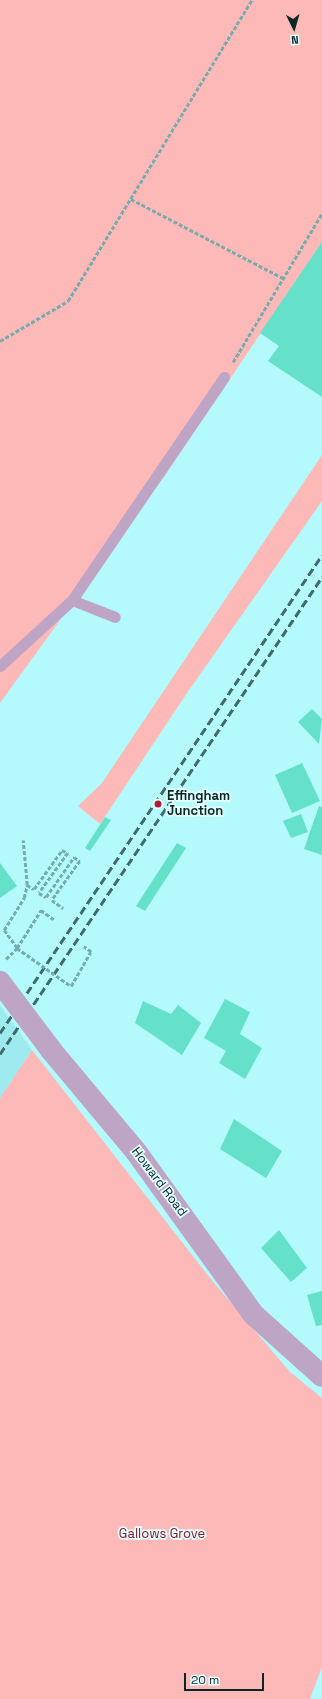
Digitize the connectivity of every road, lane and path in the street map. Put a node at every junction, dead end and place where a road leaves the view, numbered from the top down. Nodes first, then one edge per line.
1 (252, 0) edge
2 (131, 199) junction
3 (322, 213) edge
4 (283, 278) junction
5 (0, 341) edge
6 (224, 377) joint
7 (72, 600) junction
8 (115, 617) dead end
9 (0, 666) edge
10 (23, 840) dead end
11 (27, 885) junction
12 (63, 908) dead end
13 (55, 920) dead end
14 (84, 947) dead end
15 (17, 948) junction
16 (2, 972) edge
17 (322, 1376) edge

1 - 2 path
2 - 4 path
2 - 5 path
3 - 4 path
4 - 6 path
6 - 7 lane
7 - 8 lane
7 - 9 lane
10 - 11 path
11 - 12 path
11 - 15 path
13 - 15 path
14 - 15 path, bridge
15 - 16 path
16 - 17 street, Howard Road, bridge

